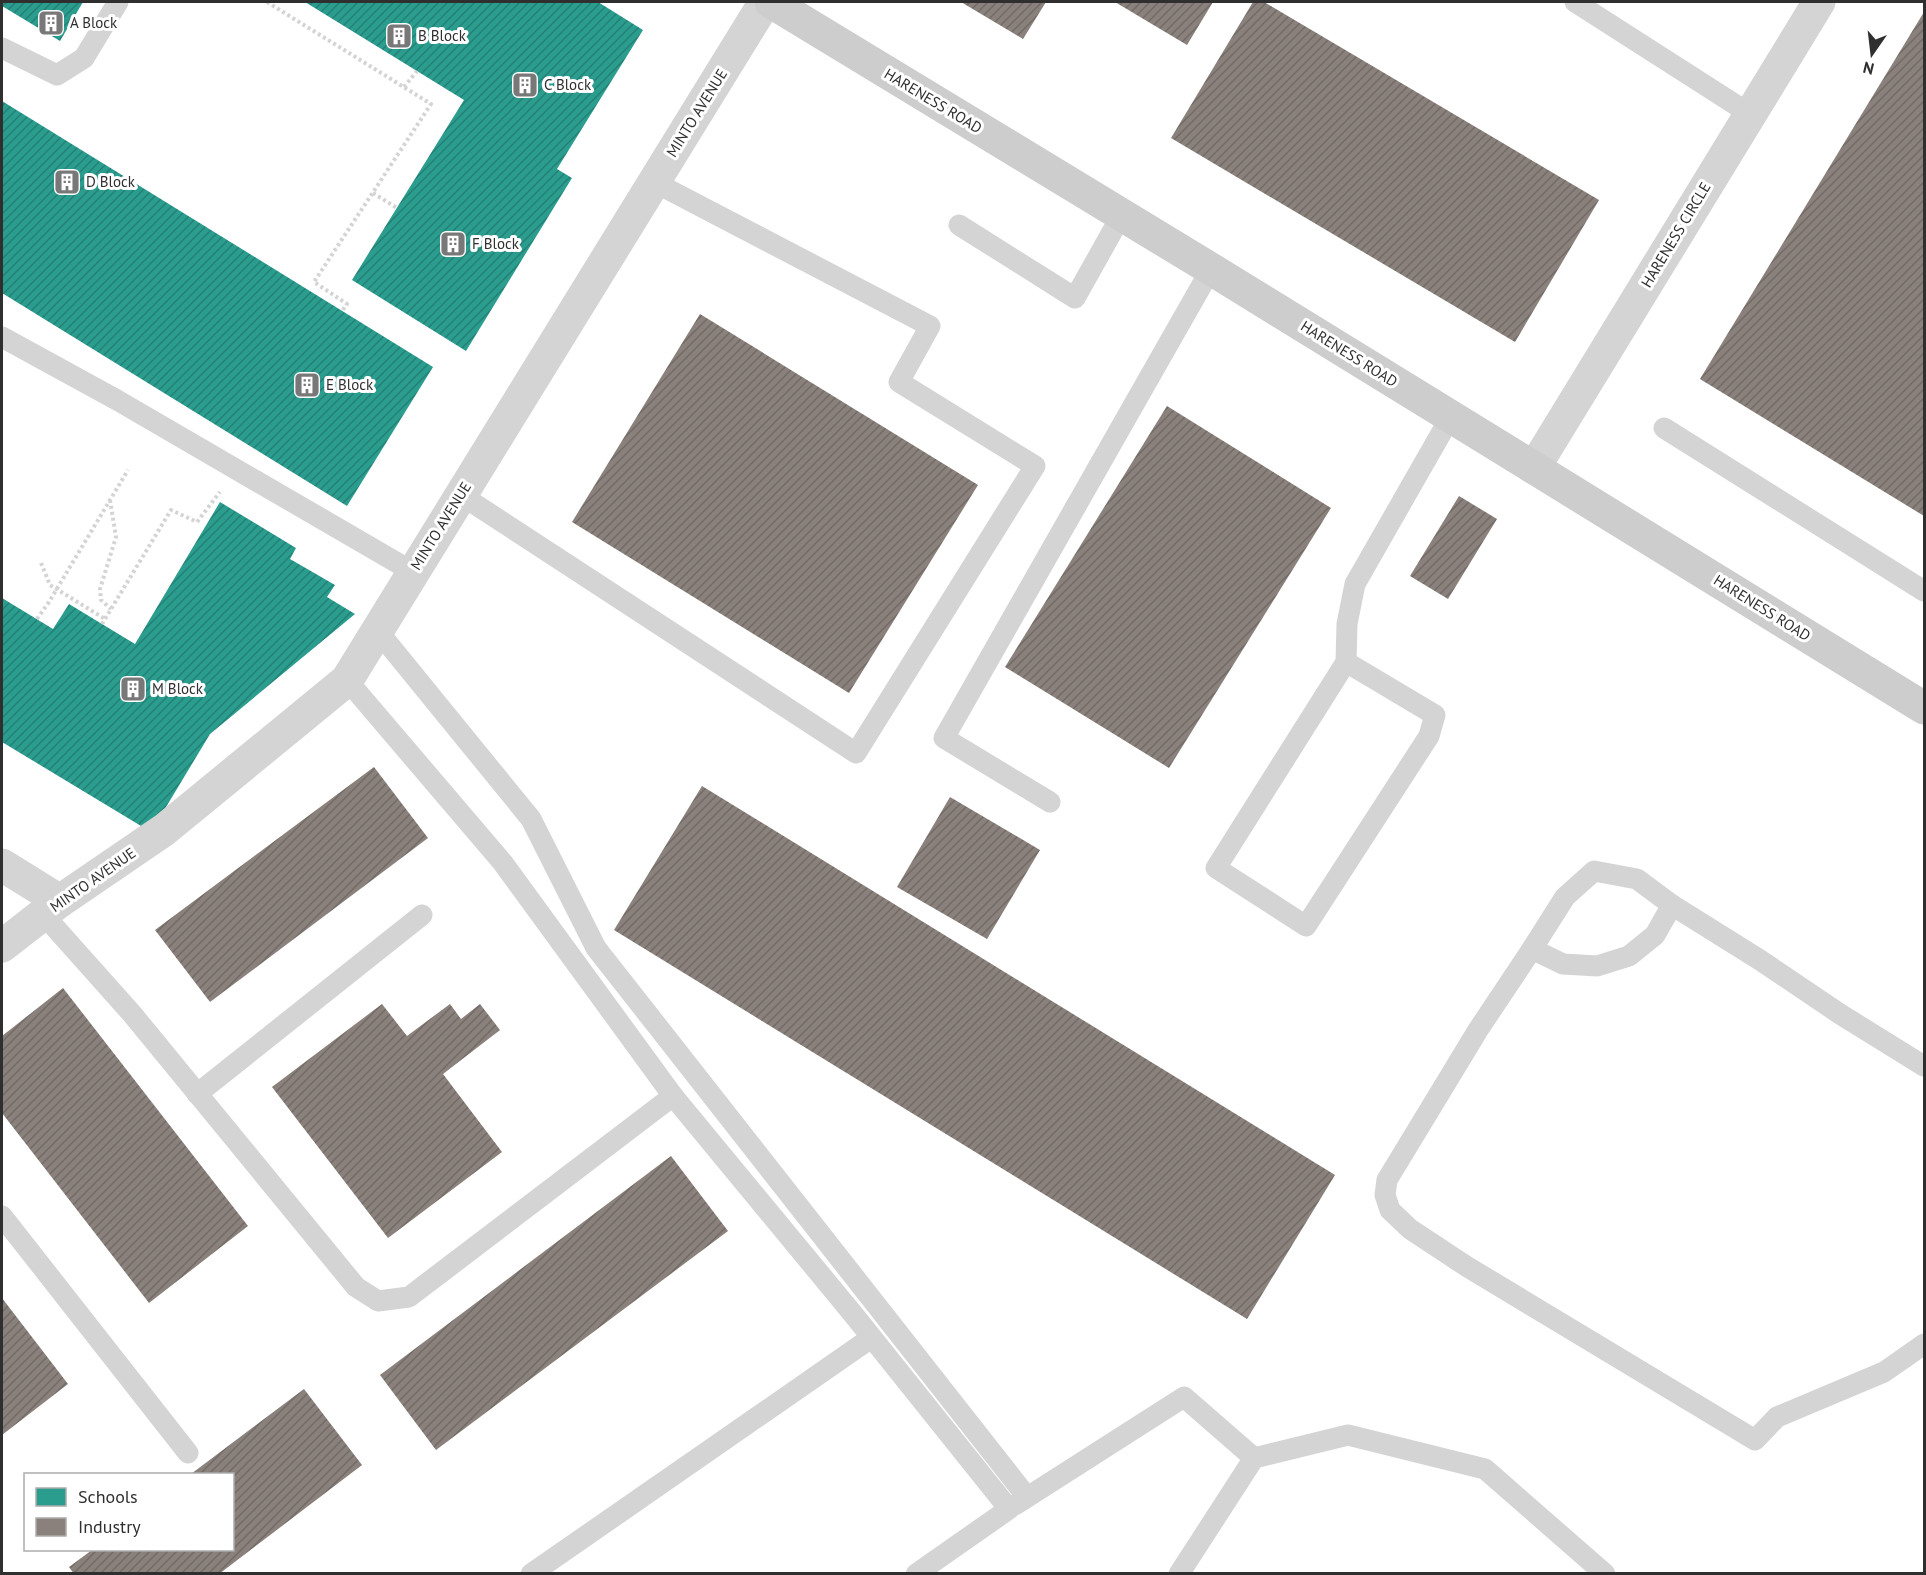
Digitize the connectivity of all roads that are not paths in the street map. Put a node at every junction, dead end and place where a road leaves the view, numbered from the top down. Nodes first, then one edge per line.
1 (118, 2) edge
2 (765, 2) edge
3 (771, 2) edge
4 (1575, 2) edge
5 (1819, 2) edge
6 (2, 48) edge
7 (1750, 114) junction
8 (654, 182) junction
9 (1121, 216) junction
10 (959, 225) dead end
11 (1211, 269) junction
12 (2, 337) edge
13 (1450, 416) junction
14 (1664, 428) dead end
15 (1534, 468) junction
16 (461, 495) junction
17 (413, 572) junction
18 (1924, 591) edge
19 (377, 630) junction
20 (1346, 662) junction
21 (347, 680) junction
22 (1924, 708) edge
23 (1050, 802) dead end
24 (2, 865) edge
25 (1672, 905) junction
26 (51, 908) junction
27 (422, 915) dead end
28 (2, 946) edge
29 (1532, 949) junction
30 (1924, 1066) edge
31 (197, 1094) junction
32 (673, 1095) junction
33 (2, 1216) edge
34 (871, 1338) junction
35 (1924, 1344) edge
36 (188, 1454) dead end
37 (1254, 1458) junction
38 (1018, 1503) junction
39 (531, 1574) edge
40 (916, 1574) edge
41 (1179, 1574) edge
42 (1605, 1574) edge

1 - 6 lane
2 - 8 street, MINTO AVENUE
3 - 9 main road, HARENESS ROAD
4 - 7 lane
5 - 7 street, HARENESS CIRCLE
7 - 15 street, HARENESS CIRCLE
8 - 16 street, MINTO AVENUE
8 - 16 lane
9 - 10 lane
9 - 11 main road, HARENESS ROAD
11 - 13 main road, HARENESS ROAD
11 - 23 lane
12 - 17 lane
13 - 15 main road, HARENESS ROAD
13 - 20 lane
14 - 18 lane
15 - 22 main road, HARENESS ROAD
16 - 17 street, MINTO AVENUE
17 - 19 street, MINTO AVENUE
19 - 21 street, MINTO AVENUE
19 - 38 lane
20 - 20 lane
21 - 26 street, MINTO AVENUE
21 - 32 lane
24 - 26 street
25 - 29 lane
25 - 29 lane
25 - 30 lane
26 - 28 street, MINTO AVENUE
26 - 31 lane
27 - 31 lane
29 - 35 lane
31 - 32 lane
32 - 34 lane
33 - 36 lane
34 - 38 lane
34 - 39 lane
37 - 38 lane
37 - 41 lane
37 - 42 lane
38 - 40 lane

